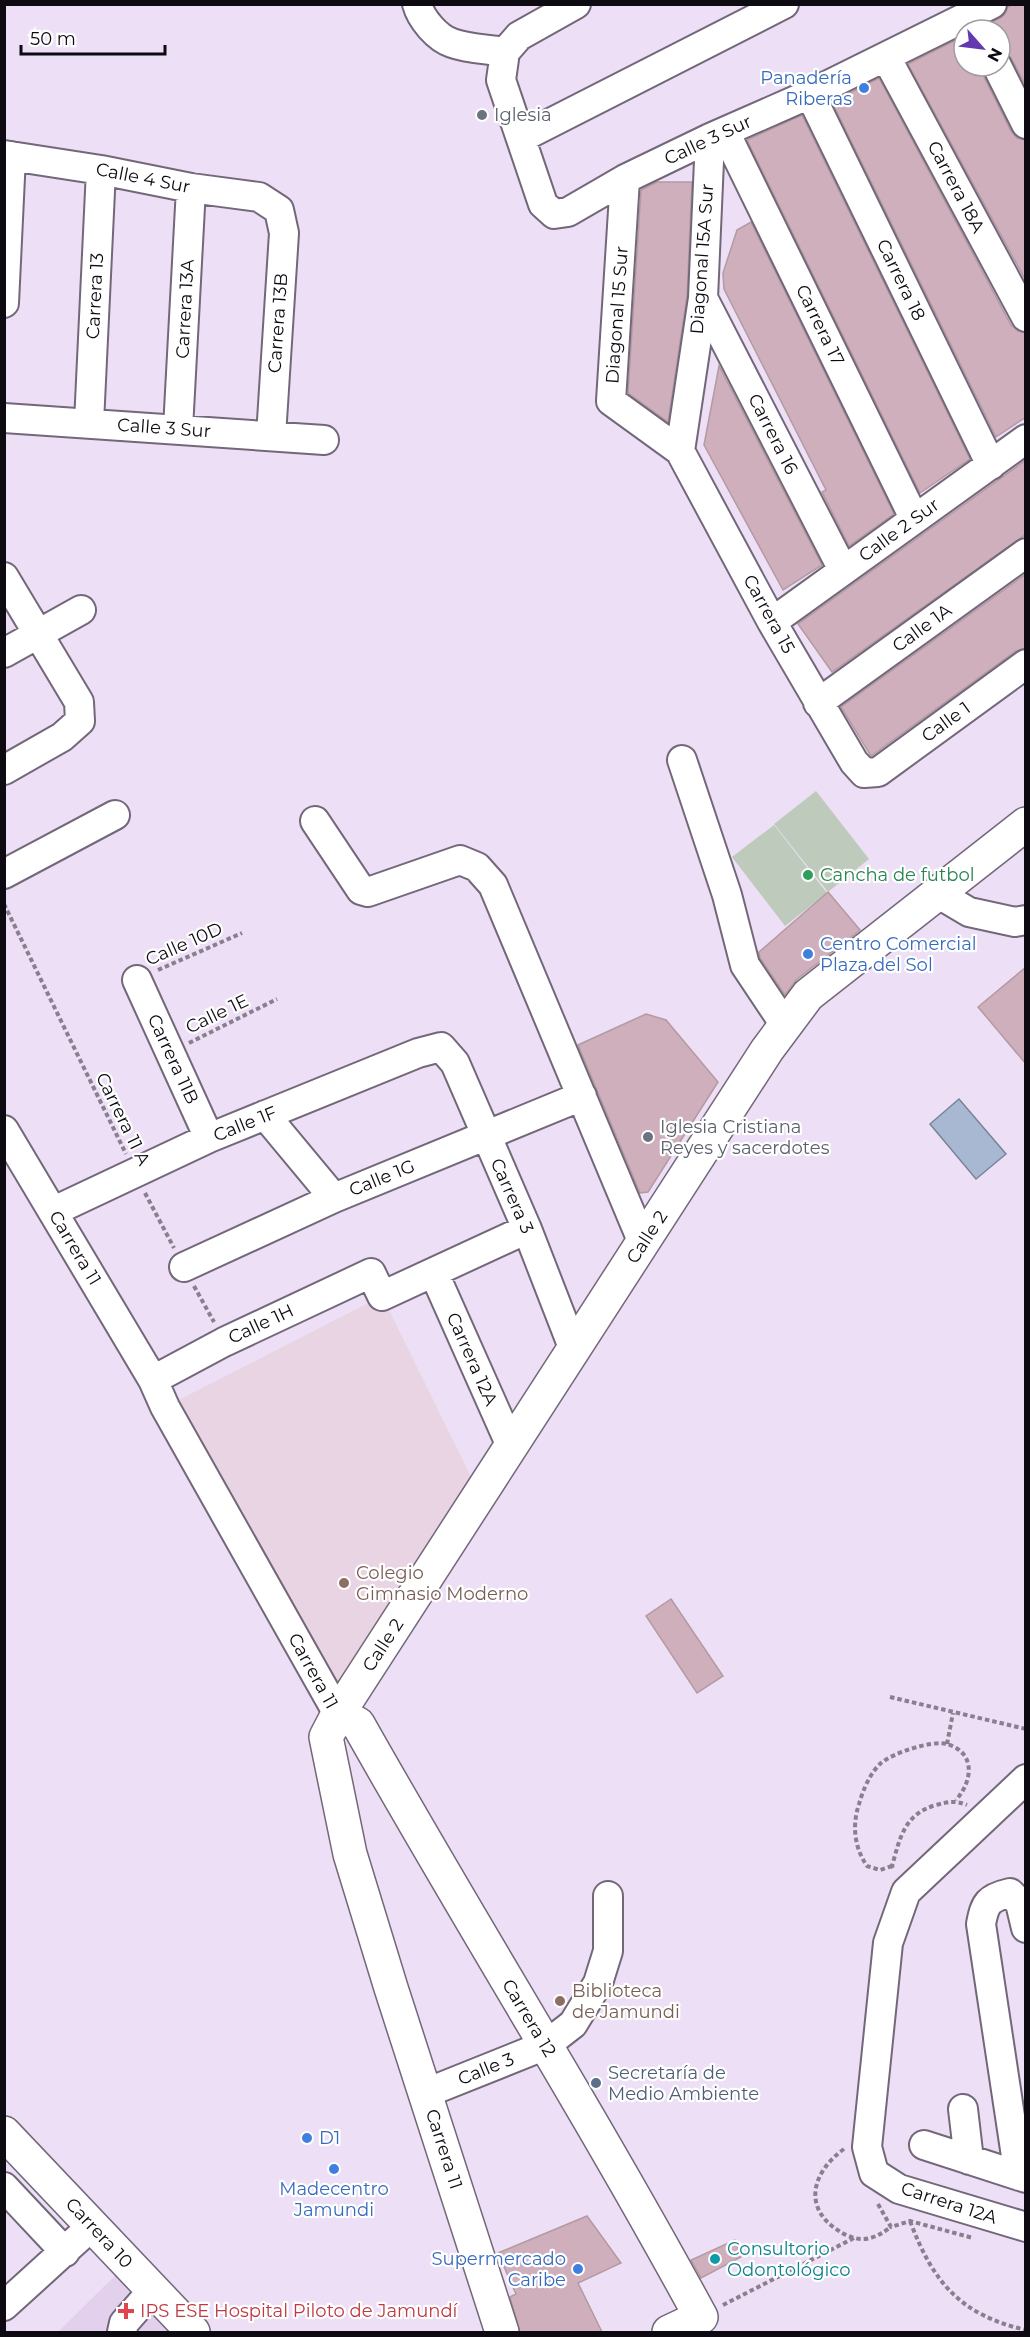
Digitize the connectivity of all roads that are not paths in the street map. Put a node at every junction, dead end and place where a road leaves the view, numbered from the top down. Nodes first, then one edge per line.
1 (417, 4) edge
2 (576, 4) edge
3 (784, 4) edge
4 (981, 16) edge
5 (505, 52) junction
6 (885, 57) junction
7 (1003, 78) edge
8 (810, 94) junction
9 (1026, 124) edge
10 (718, 135) junction
11 (521, 138) junction
12 (8, 155) edge
13 (101, 170) junction
14 (625, 179) junction
15 (191, 188) junction
16 (279, 210) joint
17 (703, 298) junction
18 (4, 303) edge
19 (1026, 317) edge
20 (4, 418) edge
21 (89, 423) junction
22 (178, 429) junction
23 (271, 436) junction
24 (1026, 439) edge
25 (324, 440) dead end
26 (681, 451) junction
27 (991, 465) junction
28 (914, 518) junction
29 (1026, 553) edge
30 (843, 570) junction
31 (4, 577) edge
32 (81, 610) dead end
33 (772, 622) junction
34 (38, 634) junction
35 (4, 653) edge
36 (1026, 664) edge
37 (818, 703) junction
38 (681, 760) dead end
39 (4, 770) edge
40 (864, 773) joint
41 (115, 815) dead end
42 (315, 821) dead end
43 (1026, 824) edge
44 (4, 874) edge
45 (937, 892) junction
46 (1026, 920) edge
47 (137, 980) road end
48 (776, 1038) junction
49 (441, 1047) joint
50 (582, 1096) junction
51 (265, 1116) junction
52 (4, 1130) edge
53 (486, 1136) junction
54 (209, 1138) junction
55 (334, 1198) junction
56 (54, 1211) junction
57 (527, 1229) junction
58 (643, 1243) junction
59 (184, 1267) road end
60 (434, 1273) junction
61 (574, 1350) junction
62 (153, 1380) junction
63 (512, 1446) junction
64 (338, 1714) junction
65 (1026, 1779) edge
66 (608, 1896) dead end
67 (1026, 1928) edge
68 (546, 2046) junction
69 (426, 2094) junction
70 (963, 2109) dead end
71 (4, 2133) edge
72 (924, 2145) dead end
73 (969, 2160) junction
74 (1022, 2177) edge
75 (4, 2187) edge
76 (93, 2225) junction
77 (1026, 2228) edge
78 (65, 2252) junction
79 (153, 2290) junction
80 (4, 2306) edge
81 (705, 2325) edge
82 (122, 2332) edge
83 (193, 2332) edge
84 (501, 2332) edge
85 (669, 2332) edge

1 - 5 street
2 - 5 street
3 - 11 street
4 - 6 street, Calle 3 Sur
5 - 11 street
6 - 8 street, Calle 3 Sur
6 - 19 street, Carrera 18A
7 - 9 street
8 - 10 street, Calle 3 Sur
8 - 27 street, Carrera 18
10 - 14 street, Calle 3 Sur
10 - 17 street, Diagonal 15A Sur
10 - 28 street, Carrera 17
11 - 14 street, Calle 3 Sur
12 - 13 street, Calle 4 Sur
12 - 18 street
13 - 15 street, Calle 4 Sur
13 - 21 street, Carrera 13
14 - 26 street, Diagonal 15 Sur
15 - 16 street, Calle 4 Sur
15 - 22 street, Carrera 13A
16 - 23 street, Carrera 13B
17 - 26 street, Diagonal 15A Sur
17 - 30 street, Carrera 16
20 - 21 street, Calle 3 Sur
21 - 22 street, Calle 3 Sur
22 - 23 street, Calle 3 Sur
23 - 25 street, Calle 3 Sur
24 - 27 street, Calle 2 Sur
26 - 33 street, Carrera 15
27 - 28 street, Calle 2 Sur
28 - 30 street, Calle 2 Sur
29 - 37 street, Calle 1A
30 - 33 street, Calle 2 Sur
31 - 34 street
32 - 34 street
33 - 37 street, Carrera 15
34 - 35 street
34 - 39 street
36 - 40 street, Calle 1
37 - 40 street, Carrera 15
38 - 48 street
41 - 44 street
42 - 50 street
43 - 45 main road, Calle 2
45 - 46 street
45 - 48 main road, Calle 2
47 - 54 street, Carrera 11B
48 - 58 main road, Calle 2
49 - 51 street, Calle 1F
49 - 53 street, Carrera 3
50 - 53 street, Calle 1G
50 - 58 street
51 - 54 street, Calle 1F
51 - 55 street
52 - 56 street, Carrera 11
53 - 55 street, Calle 1G
53 - 57 street, Carrera 3
54 - 56 street, Calle 1F
55 - 59 street, Calle 1G
56 - 62 street, Carrera 11
57 - 60 street, Calle 1H
57 - 61 street, Carrera 3
58 - 61 main road, Calle 2
60 - 62 street, Calle 1H
60 - 63 street, Carrera 12A
61 - 63 main road, Calle 2
62 - 64 street, Carrera 11
63 - 64 main road, Calle 2
64 - 68 main road, Carrera 12
64 - 69 main road, Carrera 11
65 - 77 street, Carrera 12A
66 - 68 street, Calle 3
67 - 74 street
68 - 69 street, Calle 3
68 - 81 main road, Carrera 12
69 - 84 main road, Carrera 11
70 - 73 street
71 - 76 main road, Carrera 10
72 - 73 street
73 - 74 street
75 - 78 street
76 - 78 street
76 - 79 main road, Carrera 10
78 - 80 street
79 - 82 street
79 - 83 main road, Carrera 10
81 - 85 main road

